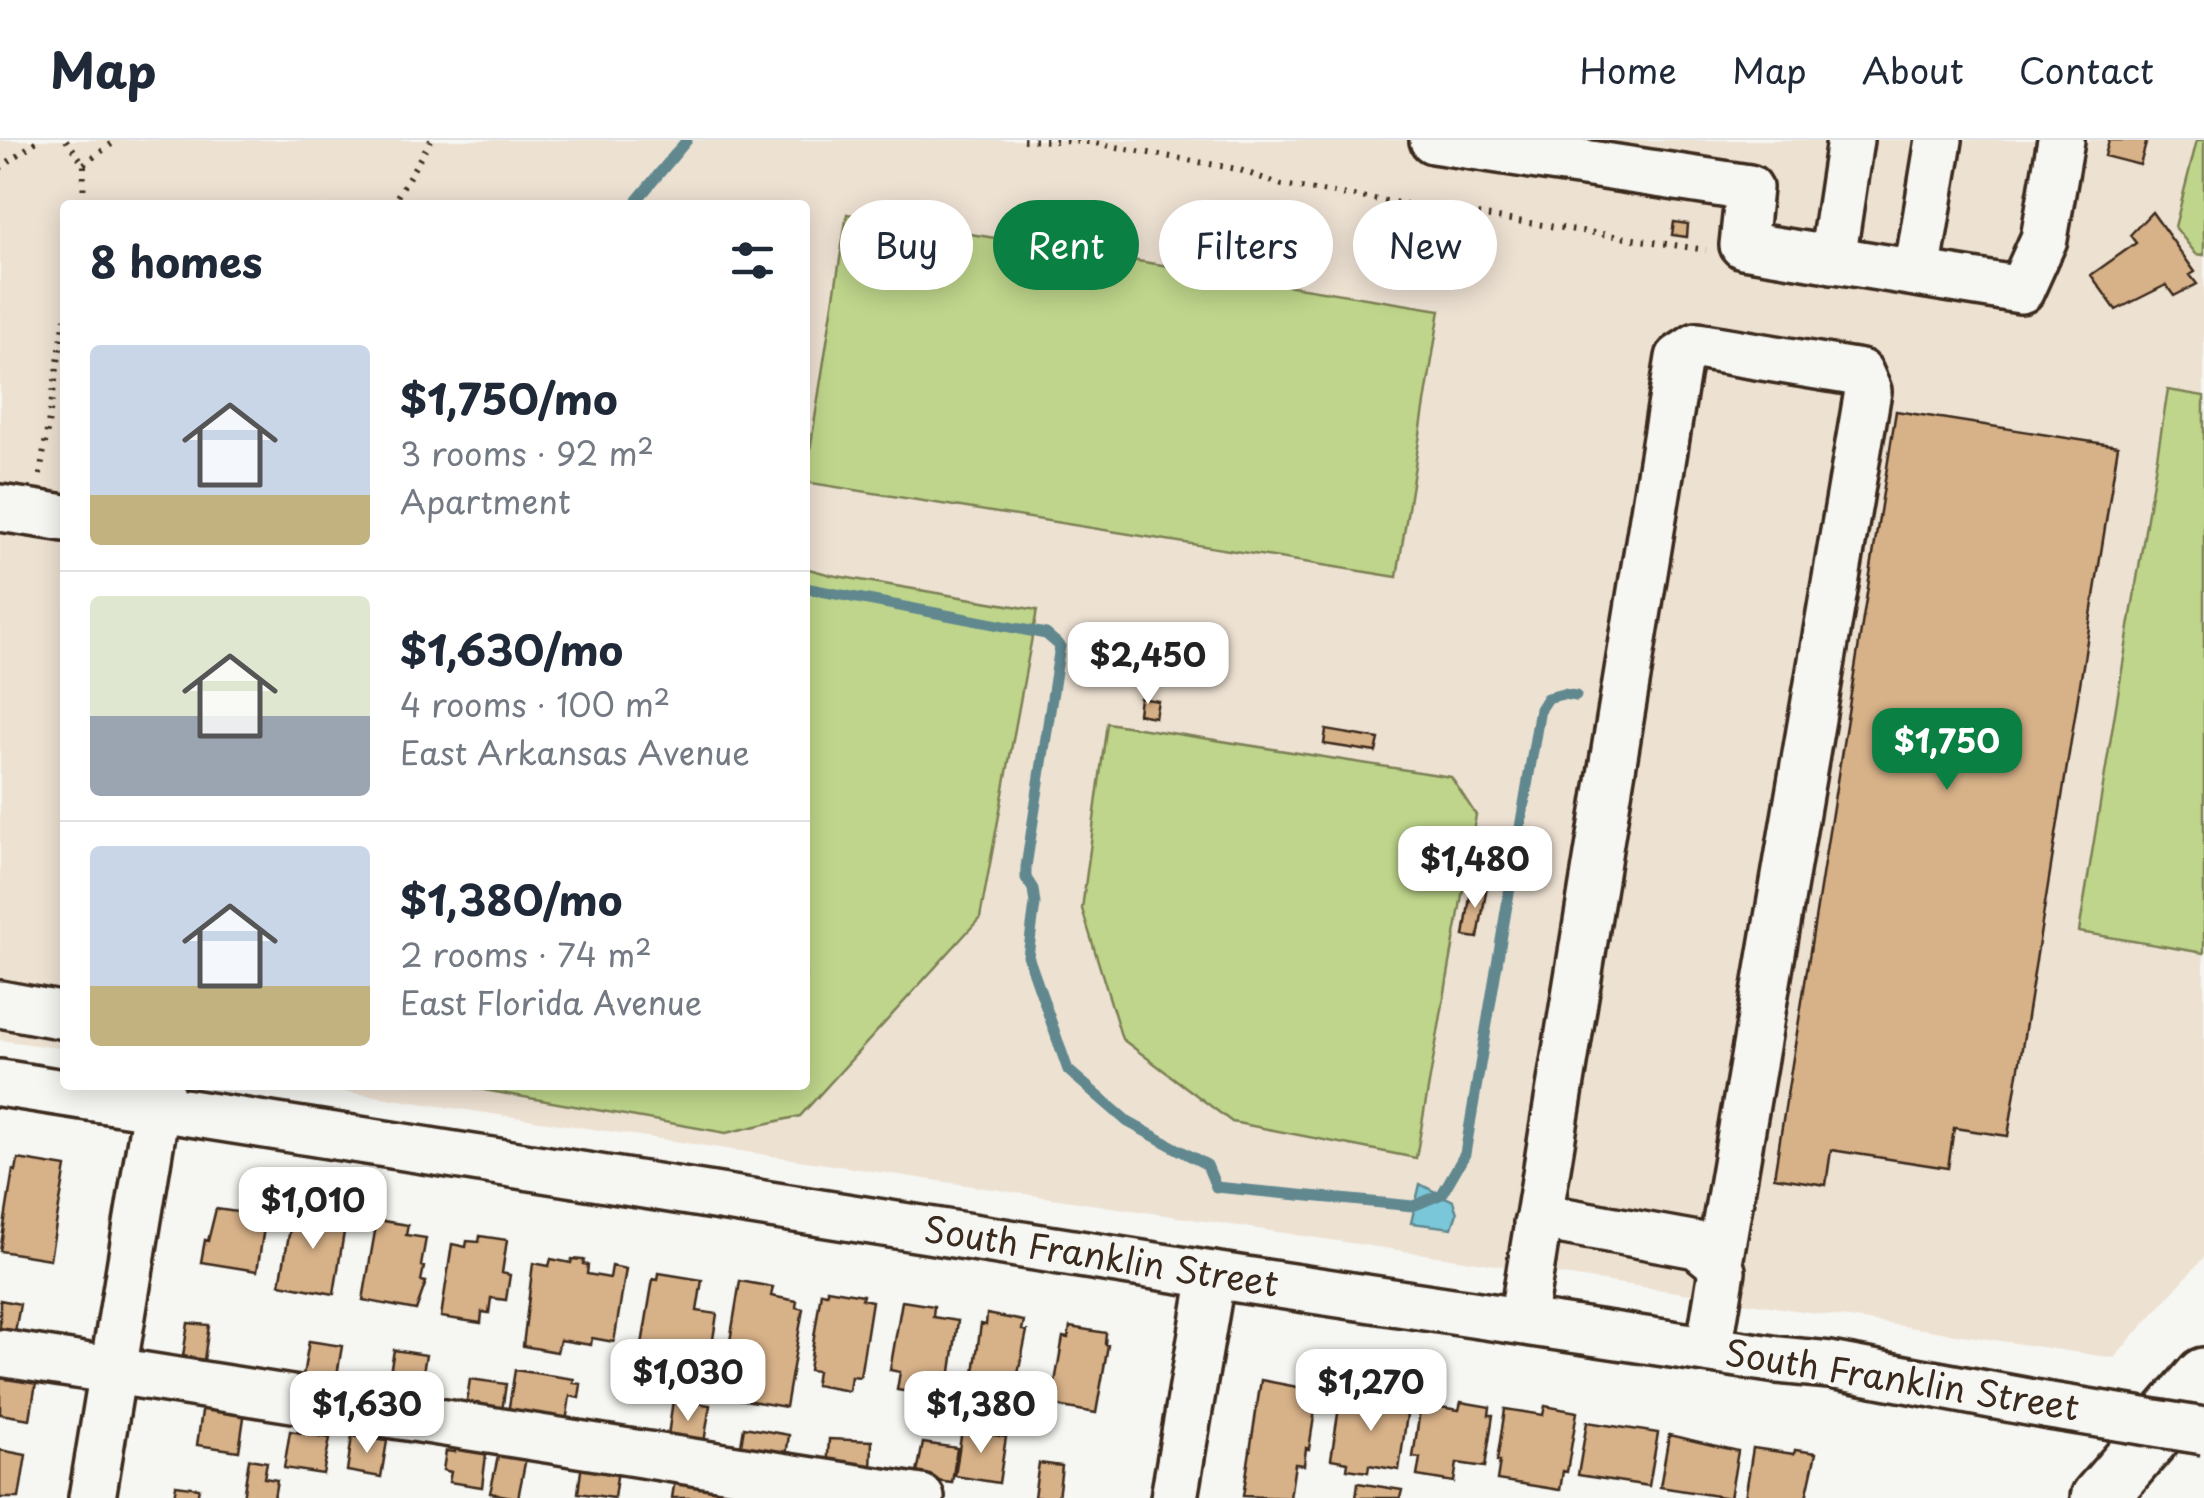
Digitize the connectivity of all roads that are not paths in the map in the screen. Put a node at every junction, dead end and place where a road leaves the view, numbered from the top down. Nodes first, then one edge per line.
1 (1433, 140) edge
2 (1850, 140) edge
3 (1938, 140) edge
4 (2061, 140) edge
5 (1832, 260) junction
6 (1918, 273) junction
7 (0, 508) edge
8 (60, 517) edge
9 (0, 1004) edge
10 (60, 1015) edge
11 (0, 1083) edge
12 (60, 1088) edge
13 (85, 1090) edge
14 (158, 1096) edge
15 (1536, 1224) junction
16 (1719, 1263) junction
17 (1212, 1275) junction
18 (1522, 1322) junction
19 (1709, 1349) junction
20 (0, 1354) edge
21 (114, 1370) junction
22 (2204, 1376) edge
23 (2204, 1431) edge
24 (92, 1498) edge
25 (921, 1498) edge
26 (1174, 1498) edge
27 (2099, 1498) edge

1 - 5 street
2 - 5 street
3 - 6 street
4 - 6 street
5 - 6 street
7 - 8 street
9 - 10 street
11 - 12 street, South Franklin Street
13 - 14 street, South Franklin Street
14 - 17 street, South Franklin Street
14 - 21 street
15 - 16 street
15 - 16 street
15 - 18 street
16 - 19 street
17 - 18 street, South Franklin Street
17 - 26 street
18 - 19 street, South Franklin Street
19 - 23 street, South Franklin Street, bridge
20 - 21 street
21 - 24 street
21 - 25 street
22 - 27 highway

